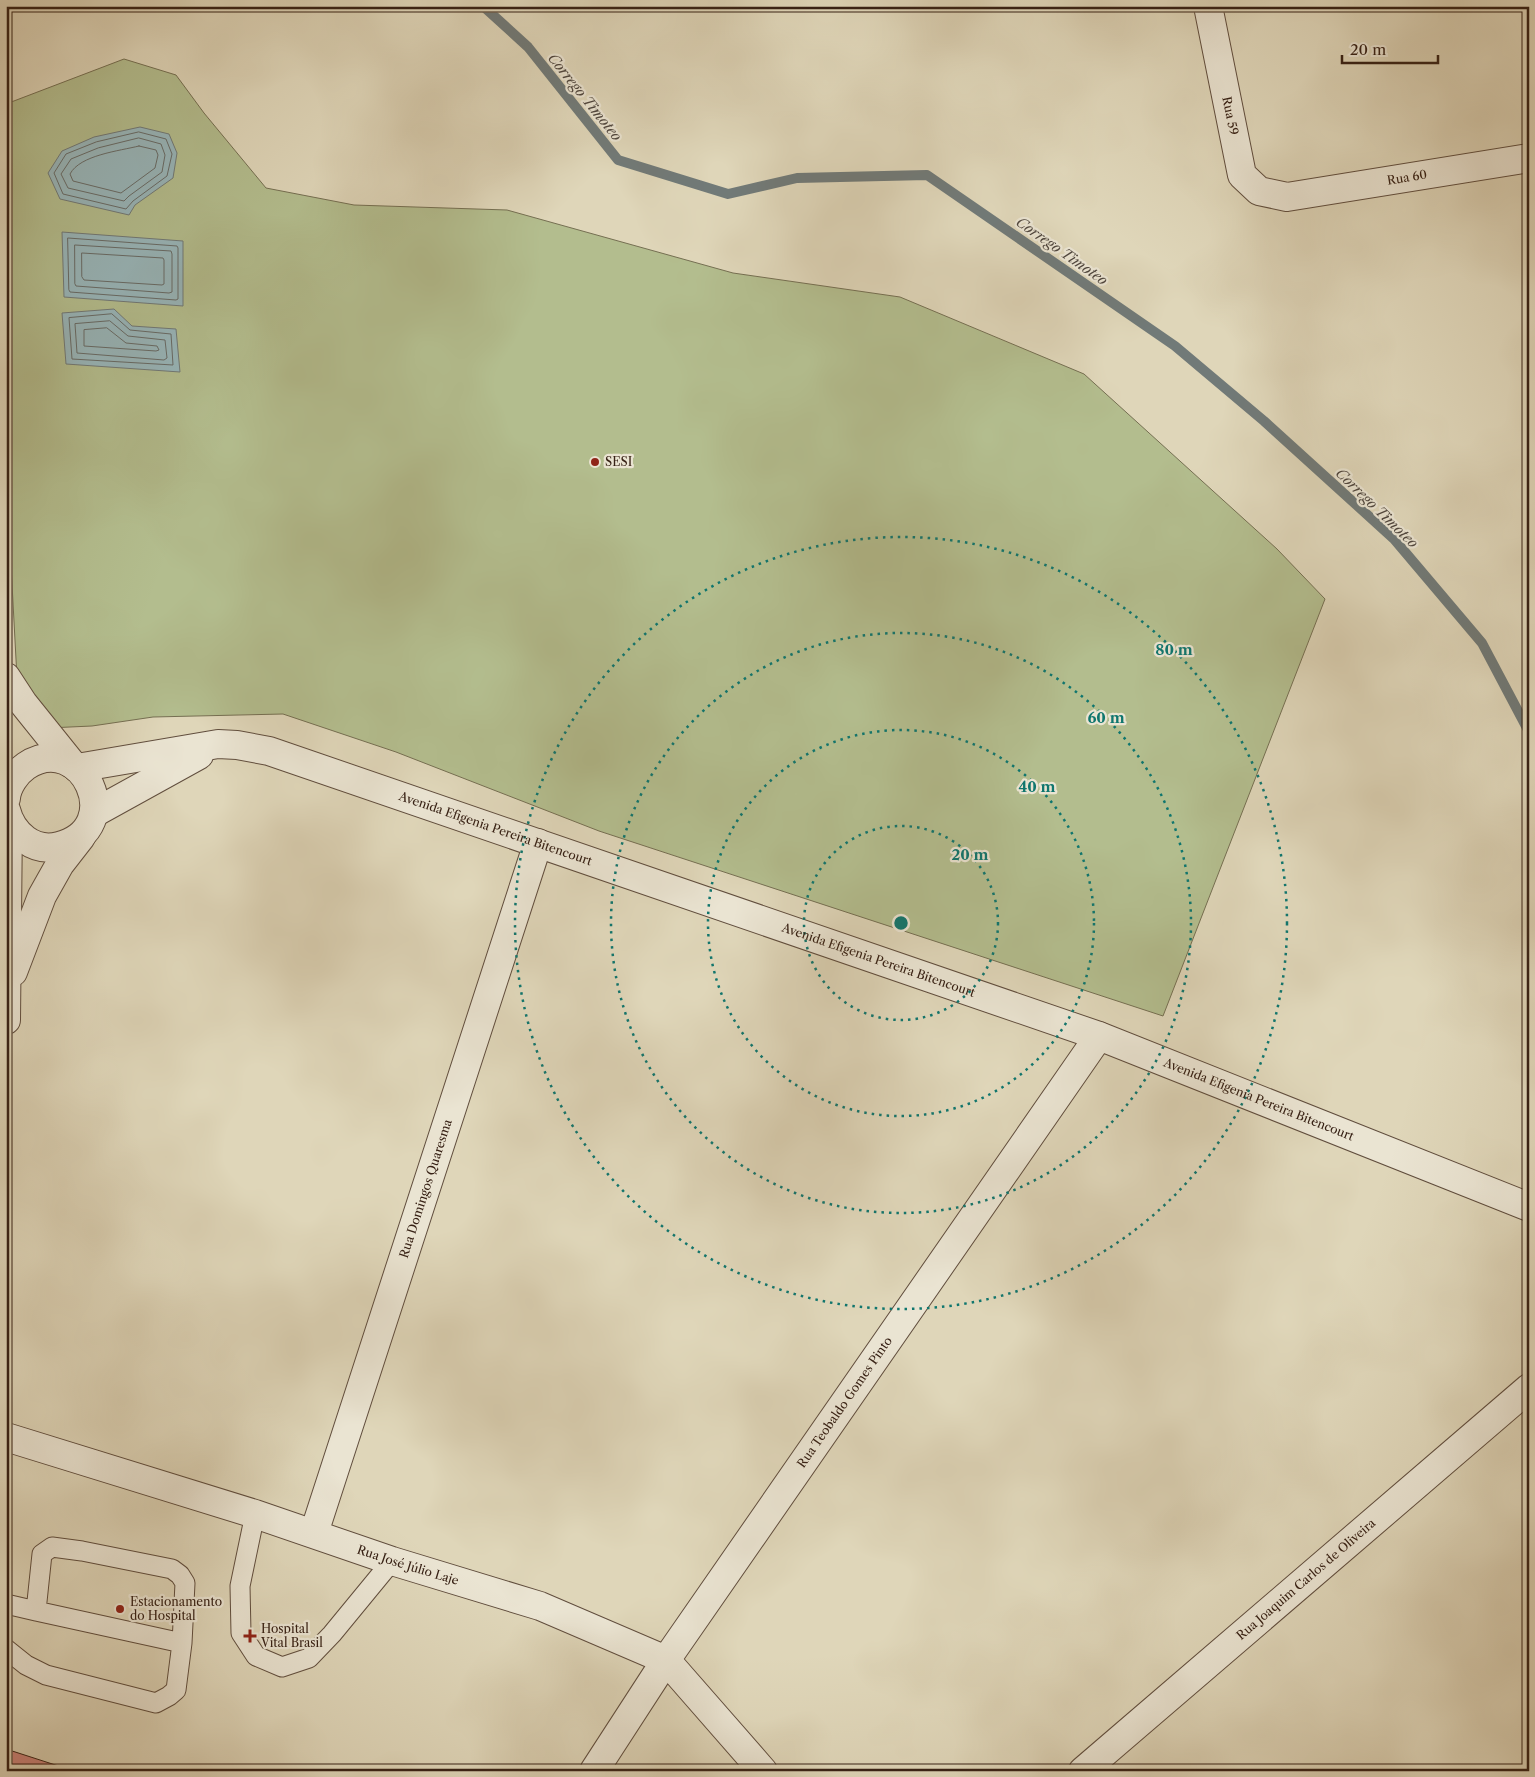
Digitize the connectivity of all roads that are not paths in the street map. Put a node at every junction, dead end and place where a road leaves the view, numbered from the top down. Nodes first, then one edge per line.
1 (1208, 6) edge
2 (1529, 158) edge
3 (1287, 196) joint
4 (6, 677) edge
5 (218, 744) junction
6 (74, 766) junction
7 (6, 788) edge
8 (7, 805) edge
9 (89, 823) junction
10 (538, 843) junction
11 (7, 987) edge
12 (6, 1020) edge
13 (1099, 1036) junction
14 (1529, 1207) edge
15 (1529, 1388) edge
16 (6, 1437) edge
17 (255, 1514) junction
18 (314, 1533) junction
19 (392, 1561) junction
20 (6, 1604) edge
21 (36, 1611) junction
22 (182, 1643) junction
23 (6, 1649) edge
24 (666, 1660) junction
25 (594, 1771) edge
26 (763, 1771) edge
27 (1083, 1771) edge

1 - 3 street, Rua 59
2 - 3 street, Rua 60
4 - 6 street
5 - 6 street, Avenida Efigenia Pereira Bitencourt
5 - 9 street
5 - 10 street, Avenida Efigenia Pereira Bitencourt
6 - 8 street
6 - 9 street
7 - 8 street
8 - 9 street
8 - 11 street
9 - 11 street
10 - 13 street, Avenida Efigenia Pereira Bitencourt
10 - 18 street, Rua Domingos Quaresma
11 - 12 street
13 - 14 street, Avenida Efigenia Pereira Bitencourt
13 - 24 street, Rua Teobaldo Gomes Pinto
15 - 27 street, Rua Joaquim Carlos de Oliveira
16 - 17 street, Rua José Júlio Laje
17 - 18 street, Rua José Júlio Laje
17 - 19 lane
18 - 19 street, Rua José Júlio Laje
19 - 24 street, Rua José Júlio Laje
20 - 21 lane
21 - 22 lane
21 - 22 lane
22 - 23 lane
24 - 25 street, Rua Teobaldo Gomes Pinto
24 - 26 street, Rua José Júlio Laje

